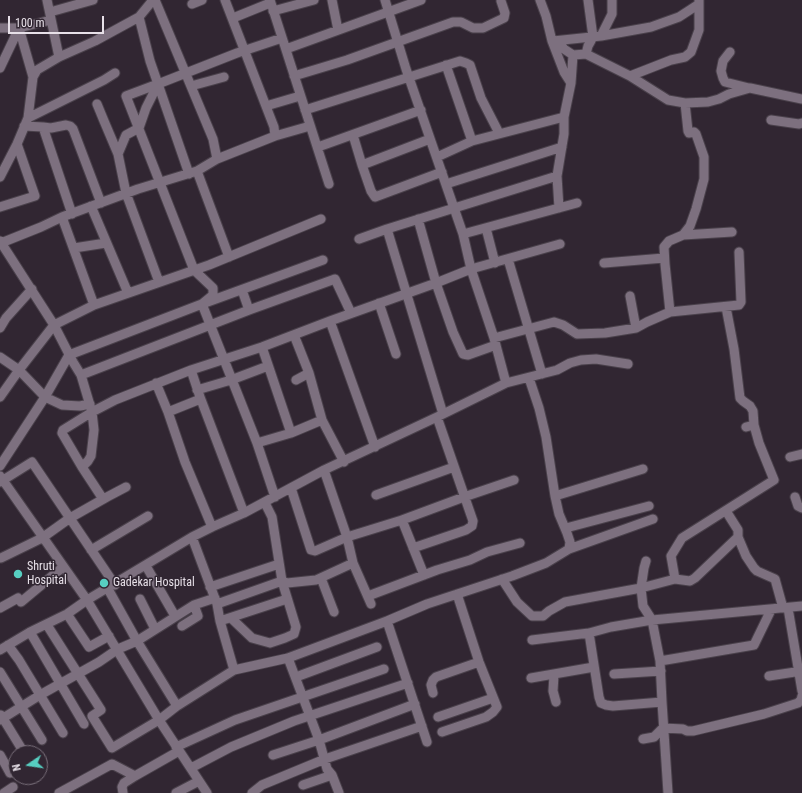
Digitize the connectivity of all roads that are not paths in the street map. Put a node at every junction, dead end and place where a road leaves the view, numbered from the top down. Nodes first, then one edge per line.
1 (47, 0) edge
2 (93, 0) edge
3 (154, 0) edge
4 (202, 0) edge
5 (225, 0) edge
6 (314, 0) edge
7 (332, 0) edge
8 (385, 0) edge
9 (421, 0) edge
10 (502, 0) edge
11 (540, 0) edge
12 (588, 0) edge
13 (612, 0) edge
14 (699, 2) edge
15 (192, 4) dead end
16 (271, 5) edge
17 (388, 11) junction
18 (51, 16) junction
19 (139, 17) junction
20 (233, 18) junction
21 (0, 28) edge
22 (19, 28) junction
23 (338, 30) junction
24 (597, 37) junction
25 (282, 38) junction
26 (555, 41) junction
27 (398, 42) junction
28 (286, 49) junction
29 (245, 50) junction
30 (730, 52) dead end
31 (586, 54) junction
32 (573, 55) junction
33 (59, 57) junction
34 (1, 62) edge
35 (446, 65) junction
36 (115, 73) dead end
37 (186, 73) junction
38 (294, 76) junction
39 (630, 76) junction
40 (33, 77) junction
41 (224, 78) dead end
42 (409, 78) junction
43 (571, 83) junction
44 (158, 84) junction
45 (192, 86) junction
46 (750, 88) junction
47 (300, 96) junction
48 (802, 99) edge
49 (685, 103) junction
50 (98, 104) dead end
51 (266, 106) junction
52 (305, 110) junction
53 (420, 110) junction
54 (564, 117) junction
55 (771, 120) dead end
56 (26, 122) junction
57 (802, 123) edge
58 (310, 126) junction
59 (42, 127) junction
60 (139, 128) junction
61 (499, 133) junction
62 (109, 134) junction
63 (126, 135) junction
64 (353, 135) junction
65 (275, 136) junction
66 (430, 139) junction
67 (472, 141) junction
68 (17, 144) junction
69 (562, 147) junction
70 (318, 148) junction
71 (118, 154) junction
72 (437, 157) junction
73 (217, 159) junction
74 (362, 165) junction
75 (193, 172) junction
76 (442, 172) junction
77 (557, 176) junction
78 (0, 177) edge
79 (160, 182) junction
80 (329, 184) dead end
81 (446, 184) junction
82 (126, 193) junction
83 (101, 203) junction
84 (577, 203) dead end
85 (91, 206) junction
86 (0, 207) edge
87 (454, 208) junction
88 (558, 208) junction
89 (72, 214) junction
90 (62, 217) junction
91 (321, 219) dead end
92 (418, 219) junction
93 (486, 228) junction
94 (387, 229) junction
95 (732, 232) dead end
96 (462, 234) junction
97 (683, 235) junction
98 (359, 239) dead end
99 (1, 242) edge
100 (106, 243) junction
101 (560, 244) dead end
102 (74, 248) junction
103 (739, 252) dead end
104 (229, 257) junction
105 (664, 258) junction
106 (508, 259) junction
107 (323, 260) dead end
108 (495, 263) junction
109 (604, 263) dead end
110 (471, 269) junction
111 (194, 270) junction
112 (159, 282) junction
113 (436, 283) junction
114 (32, 289) junction
115 (242, 290) junction
116 (128, 293) junction
117 (406, 293) junction
118 (630, 296) dead end
119 (379, 303) junction
120 (202, 304) junction
121 (94, 305) junction
122 (726, 307) junction
123 (249, 310) junction
124 (670, 312) junction
125 (351, 313) junction
126 (3, 316) edge
127 (330, 321) junction
128 (54, 325) junction
129 (210, 325) junction
130 (0, 328) edge
131 (528, 328) junction
132 (636, 328) junction
133 (294, 335) junction
134 (495, 342) junction
135 (262, 347) junction
136 (396, 354) dead end
137 (69, 355) junction
138 (0, 357) edge
139 (223, 360) junction
140 (628, 364) dead end
141 (268, 366) junction
142 (19, 370) junction
143 (191, 370) junction
144 (309, 373) junction
145 (542, 374) junction
146 (81, 375) junction
147 (529, 378) junction
148 (231, 380) junction
149 (296, 380) dead end
150 (506, 382) junction
151 (156, 383) junction
152 (198, 393) junction
153 (0, 397) edge
154 (45, 397) junction
155 (91, 408) junction
156 (168, 412) junction
157 (440, 416) junction
158 (322, 420) junction
159 (291, 433) junction
160 (257, 443) junction
161 (375, 447) junction
162 (802, 454) edge
163 (790, 457) dead end
164 (344, 462) junction
165 (0, 466) edge
166 (82, 467) junction
167 (454, 467) junction
168 (643, 469) dead end
169 (324, 470) junction
170 (1, 479) edge
171 (514, 480) dead end
172 (126, 487) dead end
173 (291, 488) junction
174 (376, 495) dead end
175 (555, 496) junction
176 (275, 497) junction
177 (464, 497) junction
178 (795, 497) dead end
179 (103, 499) junction
180 (265, 503) junction
181 (649, 506) dead end
182 (802, 508) edge
183 (726, 511) junction
184 (244, 513) junction
185 (148, 516) dead end
186 (70, 518) junction
187 (653, 519) dead end
188 (402, 520) junction
189 (212, 527) junction
190 (566, 528) junction
191 (192, 537) junction
192 (347, 537) junction
193 (738, 537) junction
194 (42, 538) junction
195 (520, 543) dead end
196 (413, 548) junction
197 (569, 549) junction
198 (91, 550) junction
199 (1, 558) dead end
200 (646, 561) dead end
201 (353, 563) junction
202 (278, 564) junction
203 (146, 566) junction
204 (64, 567) junction
205 (424, 575) junction
206 (321, 578) junction
207 (675, 579) junction
208 (502, 580) junction
209 (282, 581) junction
210 (111, 587) junction
211 (210, 587) junction
212 (641, 588) junction
213 (457, 594) junction
214 (140, 599) dead end
215 (288, 599) junction
216 (87, 600) junction
217 (216, 601) junction
218 (194, 605) junction
219 (802, 606) edge
220 (0, 608) edge
221 (786, 608) junction
222 (771, 610) junction
223 (334, 612) dead end
224 (67, 614) junction
225 (175, 616) junction
226 (231, 618) junction
227 (652, 620) junction
228 (220, 621) junction
229 (386, 621) junction
230 (47, 624) junction
231 (182, 626) dead end
232 (155, 629) junction
233 (30, 632) junction
234 (589, 633) junction
235 (109, 636) junction
236 (797, 636) edge
237 (532, 640) dead end
238 (137, 641) junction
239 (4, 647) edge
240 (89, 647) junction
241 (377, 647) dead end
242 (118, 649) junction
243 (288, 658) junction
244 (660, 661) junction
245 (99, 662) junction
246 (479, 662) junction
247 (594, 668) junction
248 (384, 669) dead end
249 (234, 670) junction
250 (661, 671) junction
251 (800, 671) edge
252 (0, 672) edge
253 (79, 674) junction
254 (614, 674) dead end
255 (554, 675) junction
256 (769, 676) dead end
257 (296, 677) junction
258 (531, 678) dead end
259 (408, 683) junction
260 (61, 685) junction
261 (433, 693) dead end
262 (40, 695) junction
263 (303, 697) junction
264 (802, 697) edge
265 (493, 698) junction
266 (556, 702) dead end
267 (662, 702) junction
268 (415, 704) junction
269 (22, 706) junction
270 (177, 706) junction
271 (310, 716) junction
272 (438, 717) dead end
273 (1, 718) edge
274 (159, 720) junction
275 (84, 724) dead end
276 (422, 726) junction
277 (663, 728) junction
278 (442, 732) dead end
279 (63, 733) dead end
280 (643, 739) dead end
281 (42, 740) dead end
282 (319, 740) junction
283 (427, 742) dead end
284 (19, 745) edge
285 (178, 749) junction
286 (0, 755) edge
287 (273, 755) dead end
288 (325, 759) junction
289 (191, 768) junction
290 (8, 769) edge
291 (332, 775) junction
292 (135, 776) junction
293 (199, 781) junction
294 (303, 785) dead end
295 (13, 787) dead end
296 (61, 792) edge
297 (4, 793) edge
298 (123, 793) edge
299 (176, 793) edge
300 (207, 793) edge
301 (252, 793) edge
302 (339, 793) edge
303 (668, 793) edge

1 - 18 street
2 - 18 street
3 - 19 street
3 - 37 street
4 - 15 street
5 - 20 street
6 - 16 street
7 - 23 street
8 - 17 street
9 - 17 street
10 - 27 street
11 - 26 street
12 - 24 street
13 - 24 street
14 - 24 street
14 - 39 street
16 - 20 street
16 - 25 street
17 - 23 street
17 - 27 street
18 - 22 street
18 - 33 street
19 - 33 street
19 - 44 street
20 - 29 street
21 - 22 street
22 - 34 street
22 - 40 street
23 - 28 street
24 - 26 street
24 - 31 street
25 - 28 street
25 - 29 street
26 - 32 street
26 - 43 street
27 - 38 street
27 - 42 street
28 - 38 street
29 - 37 street
29 - 51 street
30 - 46 street
31 - 32 street
31 - 39 street
32 - 43 street
33 - 40 street
35 - 42 street
35 - 61 street
35 - 67 street
36 - 56 street
37 - 44 street
37 - 45 street
38 - 47 street
39 - 49 street
40 - 56 street
41 - 45 street
42 - 52 street
42 - 53 street
43 - 54 street
44 - 60 street
44 - 60 street
44 - 75 street
45 - 73 street
46 - 48 street
46 - 49 street
47 - 51 street
47 - 52 street
49 - 97 street
50 - 62 street
51 - 65 street
52 - 58 street
53 - 64 street
53 - 66 street
54 - 61 street
54 - 69 street
55 - 57 street
56 - 59 street
56 - 68 street
58 - 65 street
58 - 70 street
59 - 83 street
59 - 89 street
60 - 63 street
60 - 79 street
61 - 67 street
62 - 63 street
62 - 71 street
63 - 71 street
64 - 70 street
64 - 74 street
65 - 73 street
66 - 72 street
66 - 74 street
67 - 72 street
68 - 78 street
68 - 86 street
69 - 77 street
69 - 81 street
70 - 80 street
71 - 82 street
72 - 76 street
73 - 75 street
74 - 76 street
75 - 79 street
75 - 104 street
76 - 81 street
77 - 87 street
77 - 88 street
79 - 82 street
79 - 111 street
81 - 87 street
82 - 83 street
82 - 112 street
83 - 85 street
84 - 88 street
85 - 89 street
85 - 100 street
87 - 92 street
87 - 96 street
88 - 93 street
89 - 90 street
90 - 99 street
90 - 102 street
91 - 104 street
92 - 94 street
92 - 113 street
93 - 96 street
93 - 108 street
94 - 98 street
94 - 117 street
95 - 97 street
96 - 110 street
97 - 105 street
99 - 114 street
100 - 102 street
100 - 116 street
101 - 106 street
102 - 121 street
103 - 122 street
104 - 111 street
105 - 109 street
105 - 124 street
106 - 108 street
106 - 131 street
107 - 115 street
108 - 110 street
110 - 113 street
110 - 134 street
111 - 112 street
111 - 120 street
112 - 116 street
113 - 117 street
113 - 134 street
114 - 126 street
114 - 128 street
115 - 120 street
115 - 123 street
116 - 121 street
117 - 119 street
117 - 157 street
118 - 132 street
119 - 125 street
119 - 136 street
120 - 129 street
120 - 137 street
121 - 128 street
122 - 124 street
122 - 183 street
123 - 125 street
123 - 129 street
124 - 132 street
125 - 127 street
126 - 130 street
127 - 133 street
127 - 161 street
128 - 137 street
128 - 142 street
129 - 139 street
129 - 146 street
131 - 132 street
131 - 134 street
131 - 145 street
133 - 135 street
133 - 144 street
134 - 150 street
135 - 139 street
135 - 141 street
137 - 146 street
137 - 154 street
138 - 142 street
139 - 143 street
139 - 148 street
140 - 145 street
141 - 148 street
141 - 159 street
142 - 153 street
142 - 154 street
143 - 151 street
143 - 152 street
144 - 149 street
144 - 158 street
145 - 147 street
146 - 155 street
147 - 150 street
147 - 175 street
148 - 152 street
148 - 160 street
150 - 157 street
151 - 155 street
151 - 156 street
152 - 156 street
152 - 184 street
154 - 155 street
154 - 165 street
155 - 166 street
155 - 166 street
156 - 189 street
157 - 161 street
157 - 167 street
158 - 159 street
158 - 164 street
159 - 160 street
160 - 176 street
161 - 164 street
162 - 163 street
164 - 169 street
166 - 179 street
167 - 174 street
167 - 177 street
168 - 175 street
169 - 173 street
169 - 192 street
170 - 186 street
170 - 194 street
171 - 177 street
172 - 179 street
173 - 176 street
173 - 192 street
175 - 190 street
176 - 180 street
177 - 188 street
177 - 196 street
178 - 182 street
179 - 186 street
180 - 184 street
180 - 202 street
181 - 190 street
183 - 193 street
183 - 207 street
184 - 189 street
185 - 198 street
186 - 194 street
186 - 198 street
187 - 197 street
188 - 192 street
188 - 196 street
189 - 191 street
190 - 197 street
191 - 203 street
191 - 211 street
192 - 201 street
193 - 207 street
193 - 221 street
194 - 199 street
194 - 204 street
195 - 205 street
196 - 205 street
197 - 208 street
198 - 210 street
200 - 212 street
201 - 205 street
201 - 206 street
202 - 209 street
202 - 211 street
203 - 210 street
203 - 225 street
204 - 216 street
204 - 220 street
206 - 209 street
206 - 223 street
207 - 212 street
208 - 212 street
208 - 213 street
209 - 215 street
209 - 217 street
210 - 216 street
210 - 238 street
211 - 217 street
212 - 227 street
213 - 229 street
213 - 246 street
214 - 232 street
215 - 226 street
215 - 226 street
216 - 224 street
216 - 235 street
217 - 218 street
217 - 228 street
218 - 225 street
218 - 231 street
219 - 221 street
221 - 222 street
221 - 236 street
222 - 227 street
222 - 244 street
224 - 230 street
224 - 240 street
225 - 232 street
226 - 228 street
227 - 234 street
227 - 244 street
228 - 249 street
229 - 243 street
229 - 259 street
230 - 233 street
230 - 253 street
232 - 238 street
233 - 239 street
233 - 260 street
234 - 237 street
234 - 247 street
235 - 240 street
235 - 242 street
236 - 251 street
238 - 242 street
238 - 270 street
239 - 262 street
240 - 245 street
241 - 257 street
242 - 245 street
242 - 274 street
243 - 249 street
243 - 257 street
244 - 250 street
245 - 253 street
246 - 261 street
246 - 265 street
247 - 255 street
247 - 267 street
248 - 263 street
249 - 270 street
250 - 254 street
250 - 267 street
251 - 256 street
251 - 264 street
252 - 269 street
253 - 260 street
253 - 274 street
255 - 258 street
255 - 266 street
257 - 263 street
259 - 268 street
259 - 271 street
260 - 262 street
260 - 275 street
262 - 269 street
262 - 279 street
263 - 271 street
263 - 285 street
264 - 277 street
265 - 272 street
265 - 278 street
267 - 277 street
268 - 276 street
268 - 282 street
269 - 273 street
269 - 281 street
270 - 274 street
271 - 282 street
271 - 289 street
273 - 284 street
274 - 285 street
276 - 283 street
276 - 288 street
277 - 280 street
277 - 303 street
282 - 287 street
282 - 288 street
285 - 289 street
285 - 292 street
286 - 290 street
288 - 291 street
288 - 301 street
289 - 293 street
291 - 294 street
291 - 302 street
292 - 296 street
292 - 298 street
293 - 299 street
293 - 300 street
295 - 297 street

